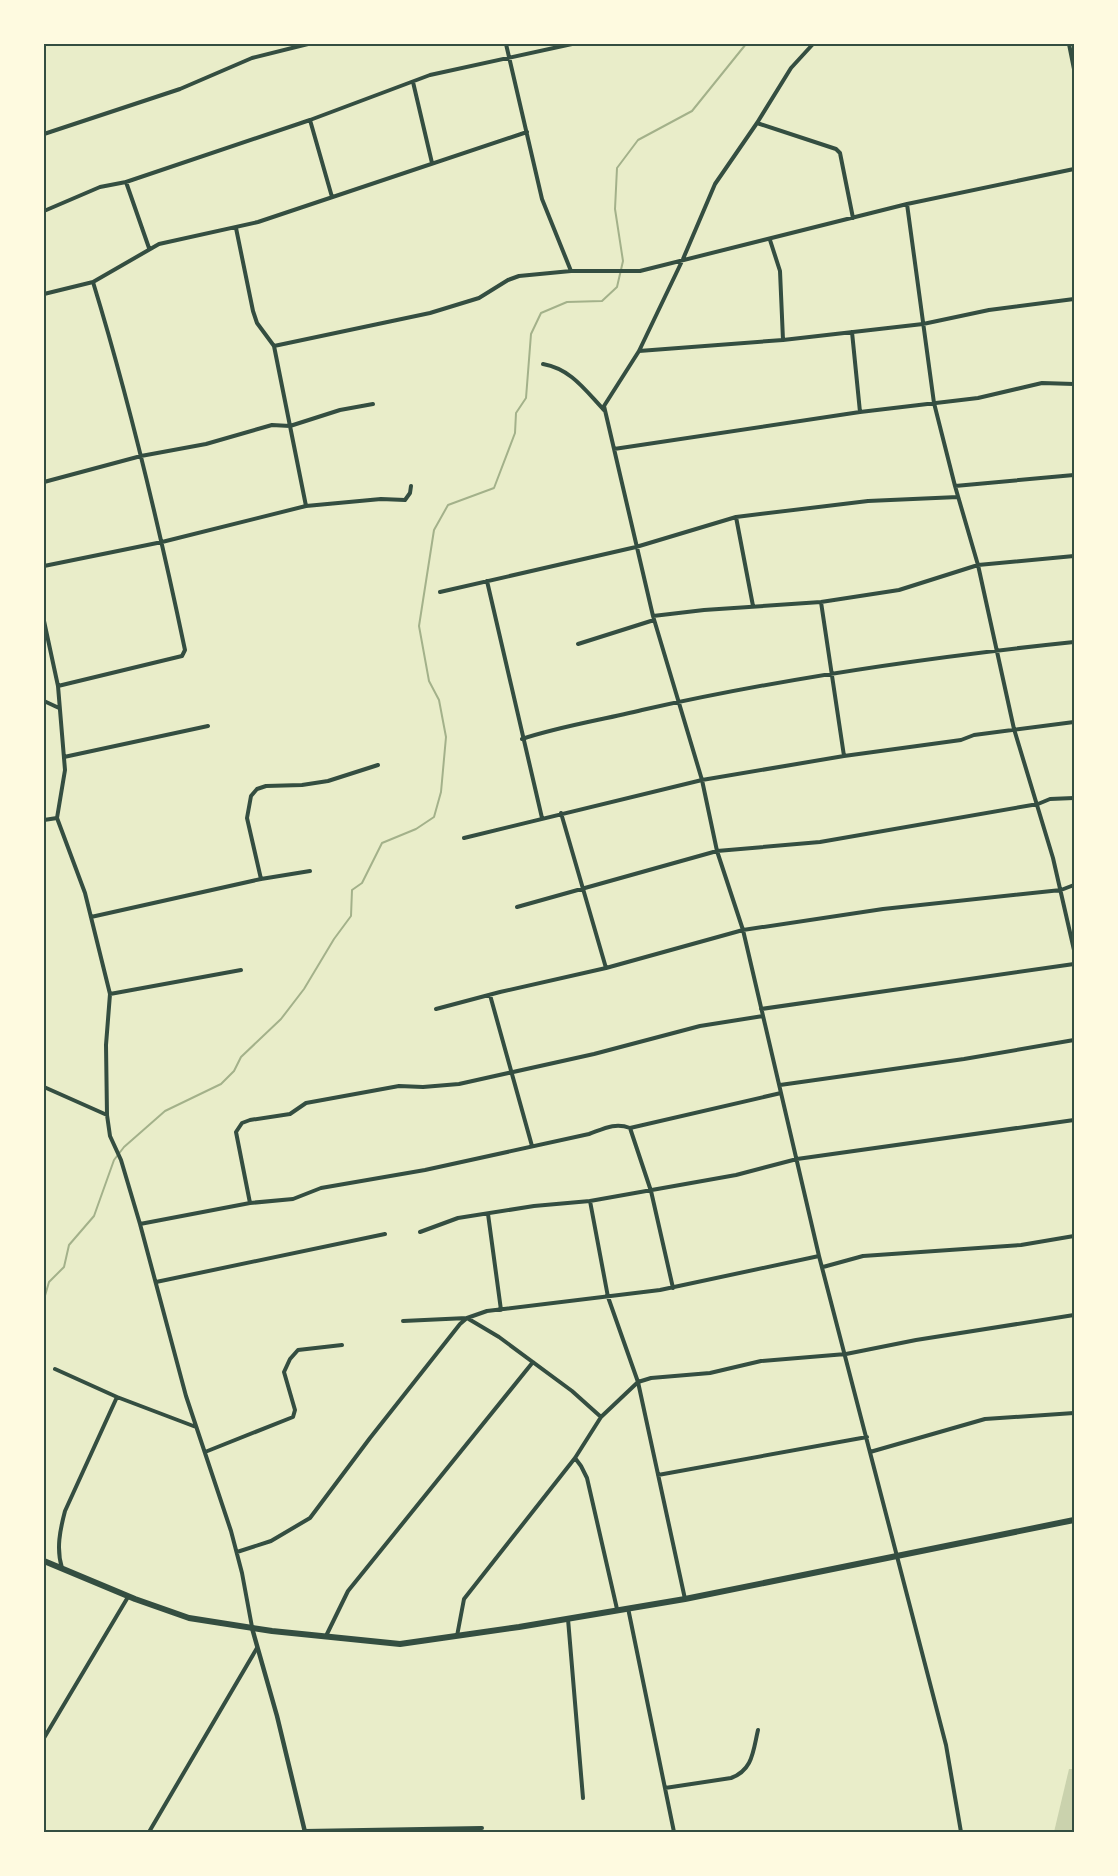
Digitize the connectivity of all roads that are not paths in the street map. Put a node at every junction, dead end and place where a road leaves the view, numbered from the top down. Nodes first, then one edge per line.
1 (308, 44) edge
2 (506, 44) edge
3 (572, 44) edge
4 (813, 44) edge
5 (1069, 44) edge
6 (509, 57) junction
7 (1074, 69) edge
8 (413, 82) junction
9 (310, 120) junction
10 (757, 123) junction
11 (527, 132) junction
12 (44, 134) edge
13 (432, 164) junction
14 (1074, 169) edge
15 (126, 182) junction
16 (332, 197) junction
17 (906, 204) junction
18 (44, 211) edge
19 (853, 218) junction
20 (236, 228) junction
21 (770, 240) junction
22 (149, 248) junction
23 (682, 259) junction
24 (571, 271) junction
25 (93, 282) junction
26 (44, 294) edge
27 (1074, 299) edge
28 (923, 324) junction
29 (852, 332) junction
30 (783, 340) junction
31 (274, 346) junction
32 (639, 351) junction
33 (543, 364) dead end
34 (1074, 384) edge
35 (934, 403) junction
36 (373, 404) dead end
37 (605, 411) junction
38 (860, 412) junction
39 (290, 426) junction
40 (614, 449) junction
41 (141, 456) junction
42 (1074, 475) edge
43 (44, 482) edge
44 (411, 486) dead end
45 (955, 486) junction
46 (958, 497) junction
47 (306, 506) junction
48 (736, 517) junction
49 (162, 542) junction
50 (636, 547) junction
51 (1074, 556) edge
52 (978, 565) junction
53 (44, 566) edge
54 (487, 581) junction
55 (440, 592) dead end
56 (821, 602) junction
57 (753, 606) junction
58 (653, 618) junction
59 (44, 621) edge
60 (1074, 642) edge
61 (578, 644) dead end
62 (997, 650) junction
63 (831, 674) junction
64 (58, 686) junction
65 (44, 701) edge
66 (679, 702) junction
67 (60, 708) junction
68 (1074, 722) edge
69 (208, 726) dead end
70 (1014, 729) junction
71 (522, 739) junction
72 (844, 756) junction
73 (63, 757) junction
74 (378, 765) dead end
75 (702, 780) junction
76 (1074, 798) edge
77 (1038, 804) junction
78 (561, 813) junction
79 (57, 818) junction
80 (542, 818) junction
81 (44, 820) edge
82 (464, 838) dead end
83 (717, 851) junction
84 (310, 871) dead end
85 (261, 879) junction
86 (1074, 885) edge
87 (582, 888) junction
88 (1061, 890) junction
89 (517, 906) dead end
90 (91, 917) junction
91 (742, 930) junction
92 (1074, 950) edge
93 (1074, 963) edge
94 (606, 968) junction
95 (240, 970) dead end
96 (110, 994) junction
97 (490, 995) junction
98 (436, 1009) dead end
99 (762, 1009) junction
100 (763, 1016) junction
101 (1074, 1040) edge
102 (511, 1071) junction
103 (780, 1085) junction
104 (44, 1087) edge
105 (782, 1093) junction
106 (107, 1115) junction
107 (1074, 1120) edge
108 (630, 1128) junction
109 (532, 1146) junction
110 (797, 1160) junction
111 (651, 1191) junction
112 (591, 1201) junction
113 (250, 1203) junction
114 (488, 1214) junction
115 (140, 1224) junction
116 (420, 1232) dead end
117 (385, 1234) dead end
118 (1074, 1236) edge
119 (819, 1256) junction
120 (823, 1267) junction
121 (156, 1282) junction
122 (673, 1288) junction
123 (609, 1297) junction
124 (501, 1310) junction
125 (1074, 1315) edge
126 (467, 1318) junction
127 (403, 1321) dead end
128 (342, 1346) dead end
129 (846, 1354) junction
130 (533, 1362) junction
131 (55, 1369) dead end
132 (638, 1382) junction
133 (117, 1397) junction
134 (1074, 1413) edge
135 (601, 1417) junction
136 (197, 1428) junction
137 (867, 1437) junction
138 (205, 1452) junction
139 (870, 1452) junction
140 (575, 1458) junction
141 (658, 1475) junction
142 (1074, 1520) edge
143 (237, 1552) junction
144 (896, 1555) junction
145 (44, 1561) edge
146 (63, 1569) junction
147 (129, 1596) junction
148 (685, 1599) junction
149 (628, 1607) junction
150 (617, 1609) junction
151 (568, 1618) junction
152 (252, 1628) junction
153 (457, 1636) junction
154 (326, 1637) junction
155 (258, 1648) junction
156 (758, 1730) dead end
157 (44, 1738) edge
158 (665, 1788) junction
159 (583, 1798) dead end
160 (482, 1828) dead end
161 (305, 1832) edge
162 (149, 1833) edge
163 (674, 1833) edge
164 (961, 1833) edge

1 - 12 street
2 - 6 street
3 - 6 street
4 - 10 street
5 - 7 street
6 - 8 street
6 - 11 street
8 - 9 street
8 - 13 street
9 - 15 street
9 - 16 street
10 - 19 street
10 - 23 street
11 - 13 street
11 - 24 street
13 - 16 street
14 - 17 street
15 - 18 street
15 - 22 street
16 - 20 street
17 - 19 street
17 - 28 street
19 - 21 street
20 - 22 street
20 - 31 street
21 - 23 street
21 - 30 street
22 - 25 street
23 - 24 street
23 - 32 street
24 - 31 street
25 - 26 street
25 - 41 street
27 - 28 street
28 - 29 street
28 - 35 street
29 - 30 street
29 - 38 street
30 - 32 street
31 - 39 street
32 - 37 street
33 - 37 street
34 - 35 street
35 - 38 street
35 - 45 street
36 - 39 street
37 - 40 street
38 - 40 street
39 - 41 street
39 - 47 street
40 - 50 street
41 - 43 street
41 - 49 street
42 - 45 street
44 - 47 street
45 - 46 street
46 - 48 street
46 - 52 street
47 - 49 street
48 - 50 street
48 - 57 street
49 - 53 street
49 - 64 street
50 - 54 street
50 - 58 street
51 - 52 street
52 - 56 street
52 - 62 street
54 - 55 street
54 - 71 street
56 - 57 street
56 - 63 street
57 - 58 street
58 - 61 street
58 - 66 street
59 - 64 street
60 - 62 street
62 - 63 street
62 - 70 street
63 - 66 street
63 - 72 street
64 - 67 street
65 - 67 street
66 - 71 street
66 - 75 street
67 - 73 street
68 - 70 street
69 - 73 street
70 - 72 street
70 - 77 street
71 - 80 street
72 - 75 street
73 - 79 street
74 - 85 street
75 - 78 street
75 - 83 street
76 - 77 street
77 - 83 street
77 - 88 street
78 - 80 street
78 - 87 street
79 - 81 street
79 - 90 street
80 - 82 street
83 - 87 street
83 - 91 street
84 - 85 street
85 - 90 street
86 - 88 street
87 - 89 street
87 - 94 street
88 - 91 street
88 - 92 street
90 - 96 street
91 - 94 street
91 - 99 street
93 - 99 street
94 - 97 street
95 - 96 street
96 - 106 street
97 - 98 street
97 - 102 street
99 - 100 street
100 - 102 street
100 - 103 street
101 - 103 street
102 - 109 street
102 - 113 street
103 - 105 street
104 - 106 street
105 - 108 street
105 - 110 street
106 - 115 street
107 - 110 street
108 - 109 street
108 - 111 street
109 - 113 street
110 - 111 street
110 - 119 street
111 - 112 street
111 - 122 street
112 - 114 street
112 - 123 street
113 - 115 street
114 - 116 street
114 - 124 street
115 - 121 street
117 - 121 street
118 - 120 street
119 - 120 street
119 - 122 street
120 - 129 street
121 - 136 street
122 - 123 street
123 - 124 street
123 - 132 street
124 - 126 street
125 - 129 street
126 - 127 street
126 - 130 street
126 - 143 street
128 - 138 street
129 - 132 street
129 - 137 street
130 - 135 street
130 - 154 street
131 - 133 street
132 - 135 street
132 - 141 street
133 - 136 street
133 - 146 street
134 - 139 street
135 - 140 street
136 - 138 street
137 - 139 street
137 - 141 street
138 - 143 street
139 - 144 street
140 - 150 street
140 - 153 street
141 - 148 street
142 - 144 highway
143 - 152 street
144 - 148 highway
144 - 164 street
145 - 146 highway
146 - 147 highway
147 - 152 highway
147 - 157 street
148 - 149 highway
149 - 150 highway
149 - 158 street
150 - 151 highway
151 - 153 highway
151 - 159 street
152 - 154 highway
152 - 155 street
153 - 154 highway
155 - 161 street
155 - 162 street
156 - 158 street
158 - 163 street
160 - 161 street

